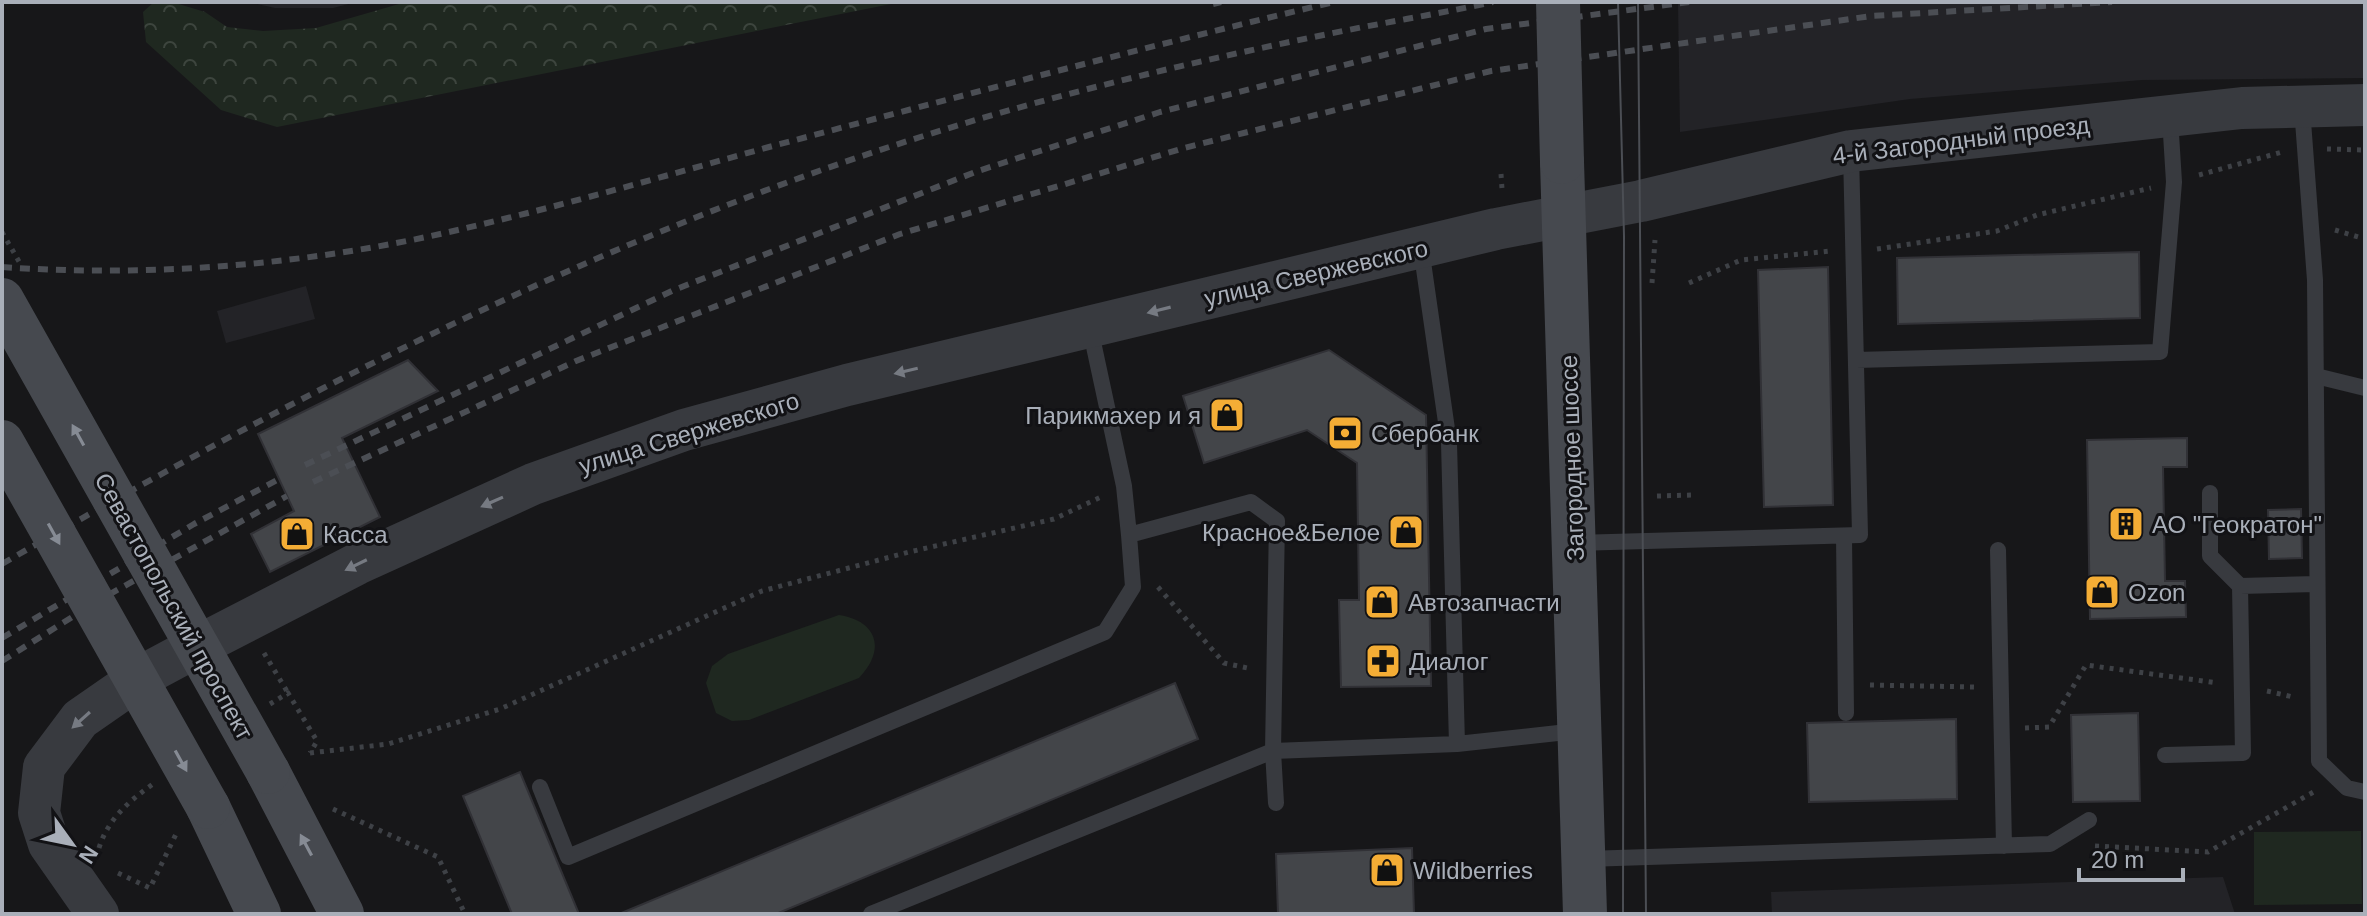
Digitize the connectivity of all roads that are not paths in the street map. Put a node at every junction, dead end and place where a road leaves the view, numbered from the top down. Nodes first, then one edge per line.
1 (1558, 2) edge
2 (2365, 105) edge
3 (2302, 107) junction
4 (2169, 115) junction
5 (1851, 151) junction
6 (1562, 216) junction
7 (1421, 248) junction
8 (2, 300) edge
9 (1090, 328) junction
10 (1856, 360) junction
11 (2316, 376) junction
12 (2365, 388) edge
13 (2, 442) edge
14 (2210, 493) dead end
15 (1129, 535) junction
16 (1844, 536) junction
17 (1575, 543) junction
18 (1998, 550) dead end
19 (2316, 584) junction
20 (2240, 586) junction
21 (1846, 713) dead end
22 (1582, 731) junction
23 (1457, 744) junction
24 (1273, 751) junction
25 (2165, 755) dead end
26 (540, 787) dead end
27 (2365, 792) edge
28 (1276, 803) dead end
29 (2089, 820) dead end
30 (2004, 846) junction
31 (1584, 859) junction
32 (98, 914) edge
33 (259, 914) edge
34 (342, 914) edge
35 (871, 914) edge
36 (1585, 914) edge

1 - 6 main road, Загородное шоссе, bridge
2 - 3 street, 4-й Загородный проезд
3 - 4 street, 4-й Загородный проезд
3 - 11 lane
4 - 5 street, 4-й Загородный проезд
4 - 10 lane
5 - 6 street, 4-й Загородный проезд
5 - 10 lane
6 - 7 street, улица Свержевского
6 - 17 main road, Загородное шоссе
7 -> 9 street, улица Свержевского
7 - 23 lane
34 -> 8 main road, Севастопольский проспект, bridge
9 - 15 lane
9 -> 32 street, улица Свержевского
10 - 16 lane
11 - 12 lane
11 - 19 lane
13 -> 33 main road, bridge
14 - 20 lane
15 - 24 lane
15 - 26 lane
16 - 17 lane
16 - 21 lane
17 - 22 main road, Загородное шоссе
18 - 30 lane
19 - 20 lane
19 - 27 lane
20 - 25 lane
22 - 23 lane
22 - 31 main road, Загородное шоссе
23 - 24 lane
24 - 28 lane
24 - 35 lane
29 - 30 lane
30 - 31 lane
31 - 36 main road, Загородное шоссе

